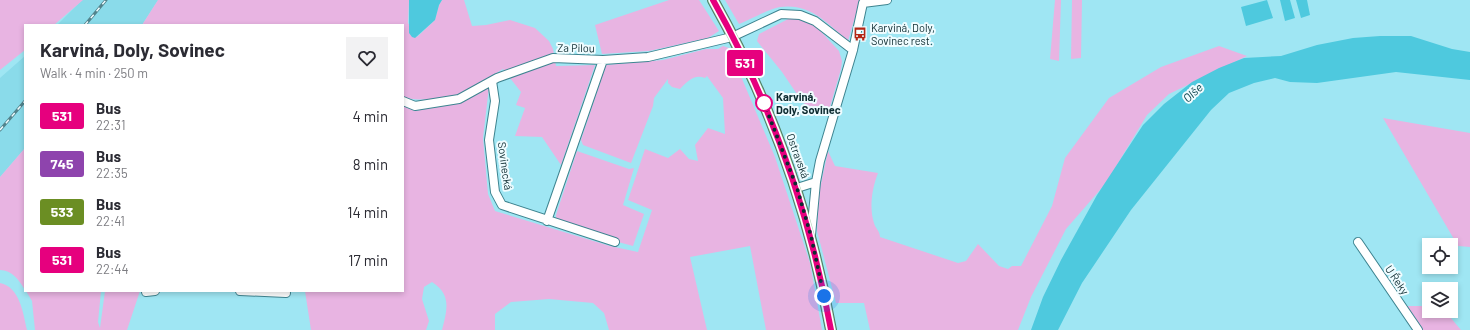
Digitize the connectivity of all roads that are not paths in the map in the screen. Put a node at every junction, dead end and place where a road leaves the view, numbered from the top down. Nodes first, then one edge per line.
1 (713, 0) edge
2 (887, 0) edge
3 (732, 37) junction
4 (853, 50) junction
5 (603, 60) junction
6 (492, 81) junction
7 (404, 101) edge
8 (816, 182) junction
9 (797, 188) junction
10 (547, 221) junction
11 (811, 236) junction
12 (615, 242) dead end
13 (1358, 242) dead end
14 (264, 292) edge
15 (286, 294) dead end
16 (831, 330) edge
17 (1418, 330) edge

1 - 3 main road, Ostravská
2 - 4 street
3 - 4 street
3 - 5 street, Za Pilou
3 - 9 main road, Ostravská
4 - 8 street
5 - 6 street, Za Pilou
5 - 10 street
6 - 7 street, Za Pilou
6 - 10 street, Sovinecká
8 - 9 street
8 - 11 street
9 - 11 main road, Ostravská
10 - 12 street, Sovinecká
11 - 16 main road, Ostravská
13 - 17 street, U Řeky
14 - 15 street

